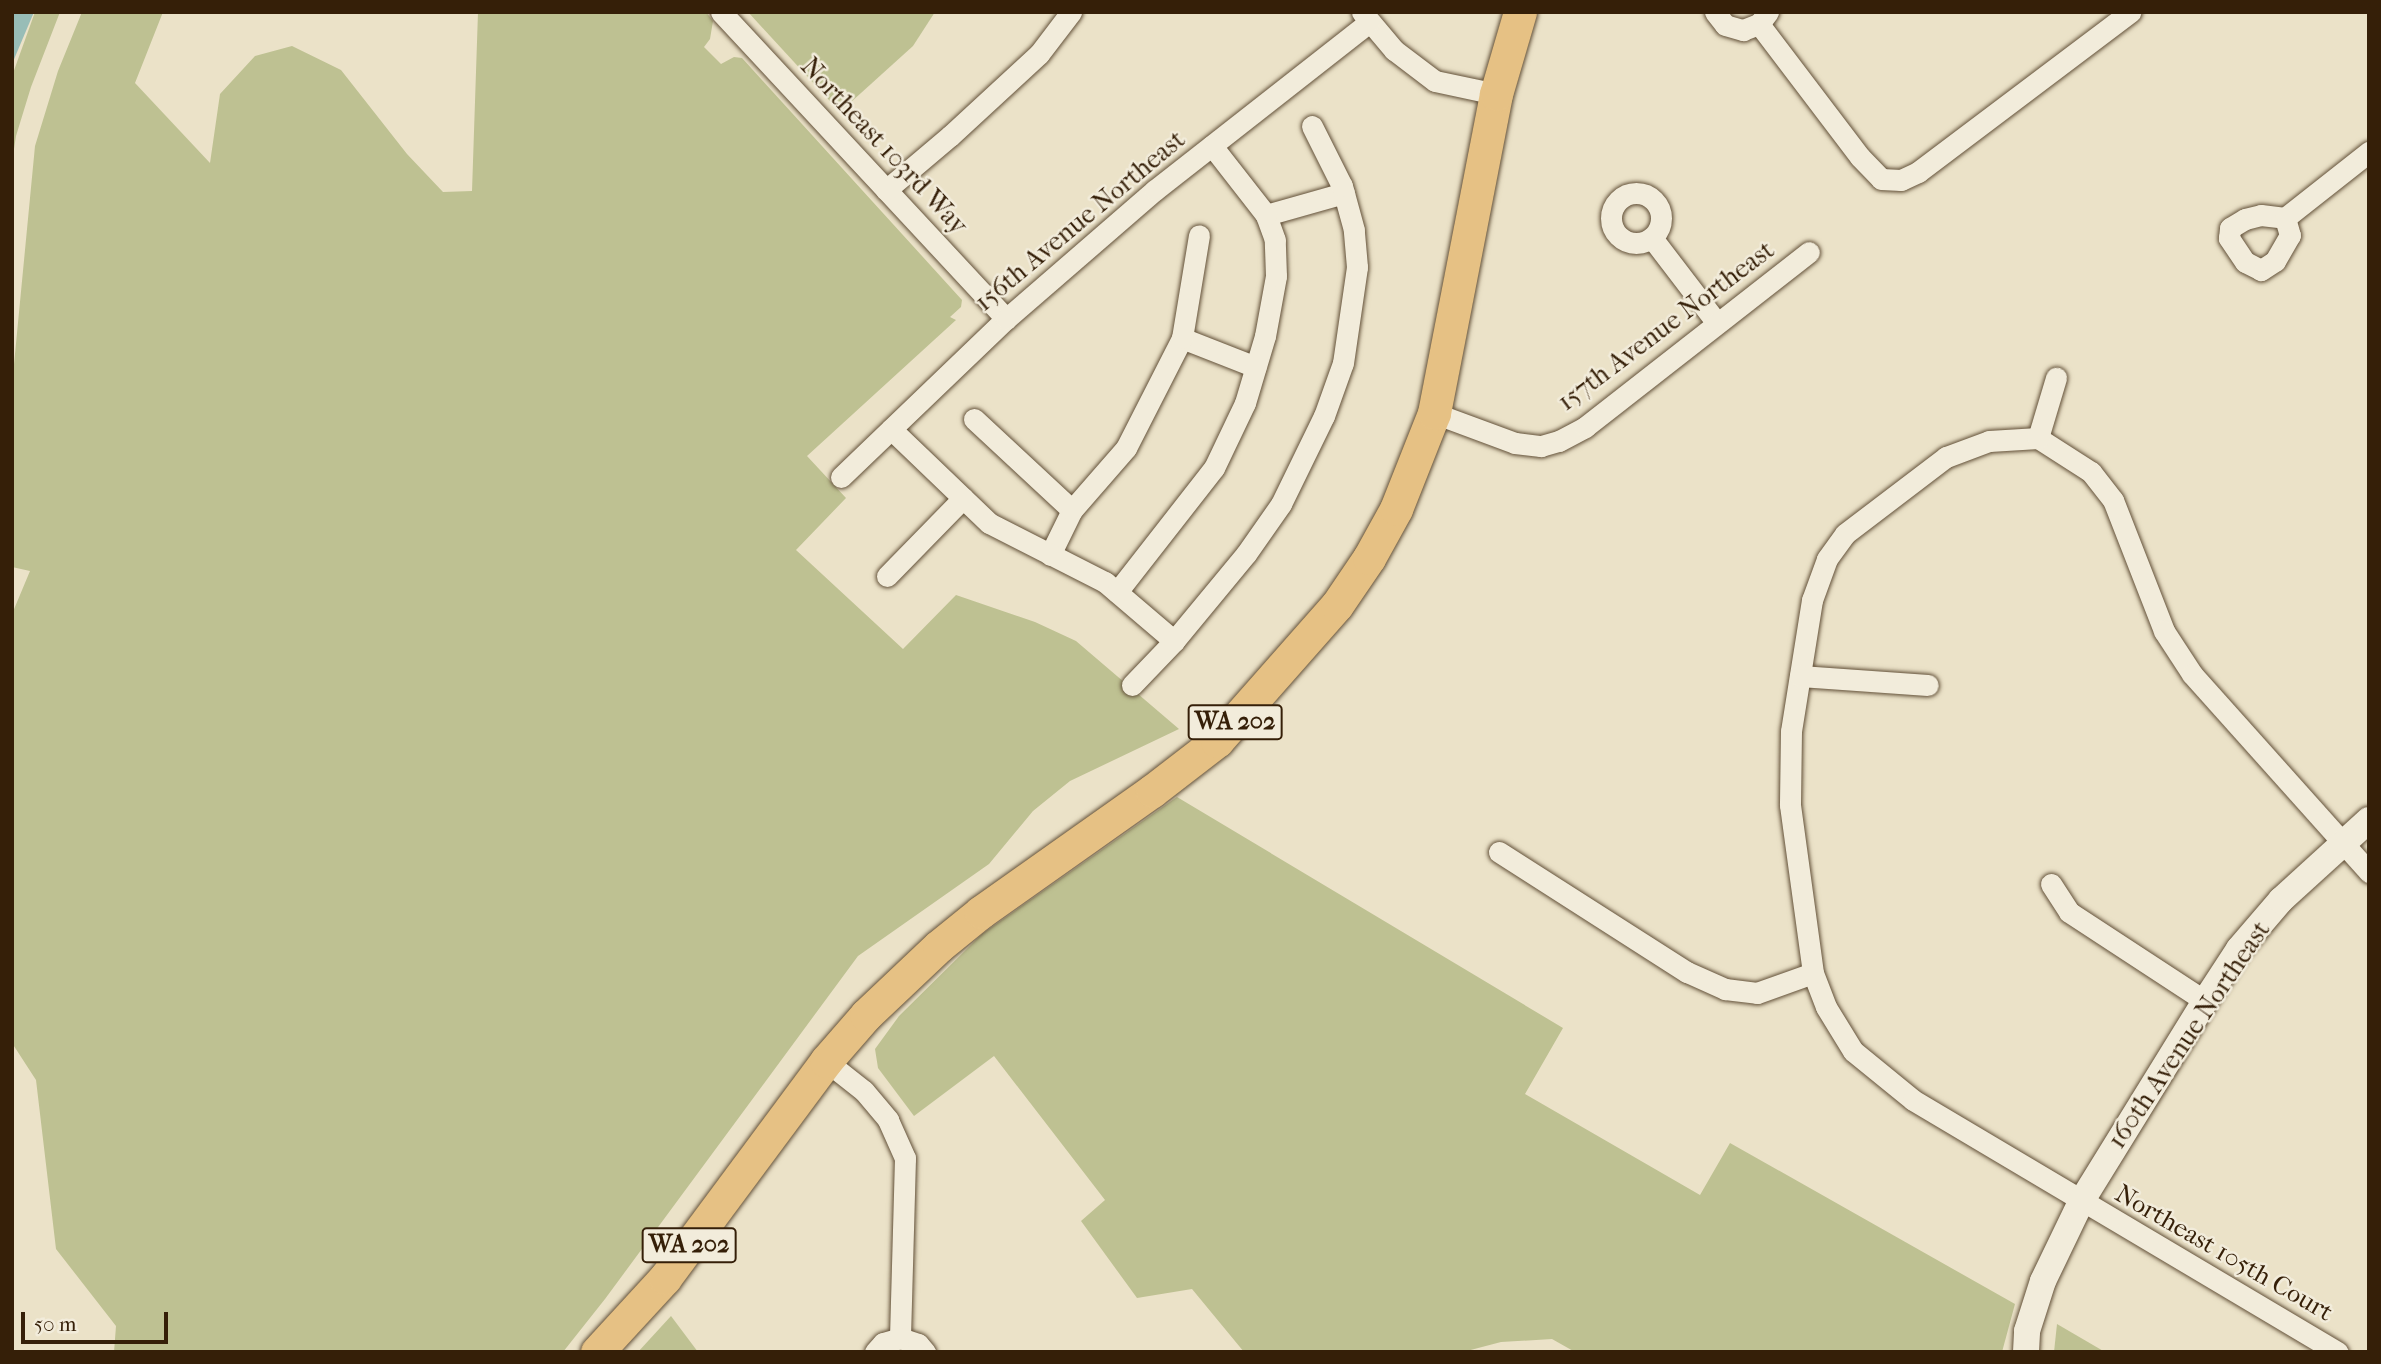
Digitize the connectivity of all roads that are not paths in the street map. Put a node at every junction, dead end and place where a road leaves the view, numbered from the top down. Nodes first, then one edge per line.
1 (721, 12) edge
2 (1071, 12) edge
3 (1520, 12) edge
4 (1714, 12) edge
5 (2130, 12) edge
6 (1366, 17) edge
7 (1764, 18) edge
8 (1496, 94) junction
9 (1312, 126) dead end
10 (1212, 146) junction
11 (2369, 152) edge
12 (886, 190) junction
13 (1344, 193) junction
14 (1266, 215) junction
15 (2285, 218) dead end
16 (1199, 235) dead end
17 (1652, 238) dead end
18 (1809, 252) dead end
19 (1006, 319) junction
20 (1717, 323) junction
21 (1182, 338) junction
22 (1256, 367) junction
23 (2056, 378) dead end
24 (1434, 413) junction
25 (974, 419) dead end
26 (891, 429) junction
27 (2038, 438) junction
28 (841, 477) dead end
29 (963, 498) junction
30 (1072, 510) junction
31 (1050, 555) junction
32 (887, 576) dead end
33 (1117, 592) junction
34 (1174, 641) junction
35 (1800, 676) junction
36 (1132, 685) dead end
37 (1928, 685) dead end
38 (2369, 820) edge
39 (2343, 841) junction
40 (1499, 852) dead end
41 (2369, 872) edge
42 (2051, 884) dead end
43 (1813, 973) junction
44 (2205, 1001) junction
45 (826, 1061) junction
46 (2081, 1202) junction
47 (900, 1338) junction
48 (597, 1352) edge
49 (875, 1352) edge
50 (925, 1352) edge
51 (2026, 1352) edge
52 (2338, 1352) edge

1 - 12 street, Northeast 103rd Way
2 - 12 street
3 - 8 main road, WA 202
4 - 7 street
5 - 7 street
6 - 8 street
6 - 10 street, 156th Avenue Northeast
8 - 24 main road, WA 202
9 - 13 street
10 - 14 street
10 - 19 street, 156th Avenue Northeast
11 - 15 street
12 - 19 street, Northeast 103rd Way
13 - 14 street
13 - 34 street
14 - 22 street
16 - 21 street
17 - 20 street
18 - 20 street, 157th Avenue Northeast
19 - 26 street, 156th Avenue Northeast
20 - 24 street, 157th Avenue Northeast
21 - 22 street
21 - 30 street
22 - 33 street
23 - 27 street
24 - 45 main road, WA 202
25 - 30 street
26 - 28 street, 156th Avenue Northeast
26 - 29 street
27 - 35 street, Northeast 105th Court
27 - 39 street
29 - 31 street
29 - 32 street
30 - 31 street
31 - 33 street
33 - 34 street
34 - 36 street
35 - 37 street
35 - 43 street, Northeast 105th Court
38 - 39 street, 160th Avenue Northeast
39 - 41 street
39 - 44 street, 160th Avenue Northeast
40 - 43 street
42 - 44 street
43 - 46 street, Northeast 105th Court
44 - 46 street, 160th Avenue Northeast
45 - 47 street
45 - 48 main road, WA 202
46 - 51 street, 160th Avenue Northeast
46 - 52 street, Northeast 105th Court
47 - 49 street
47 - 50 street

